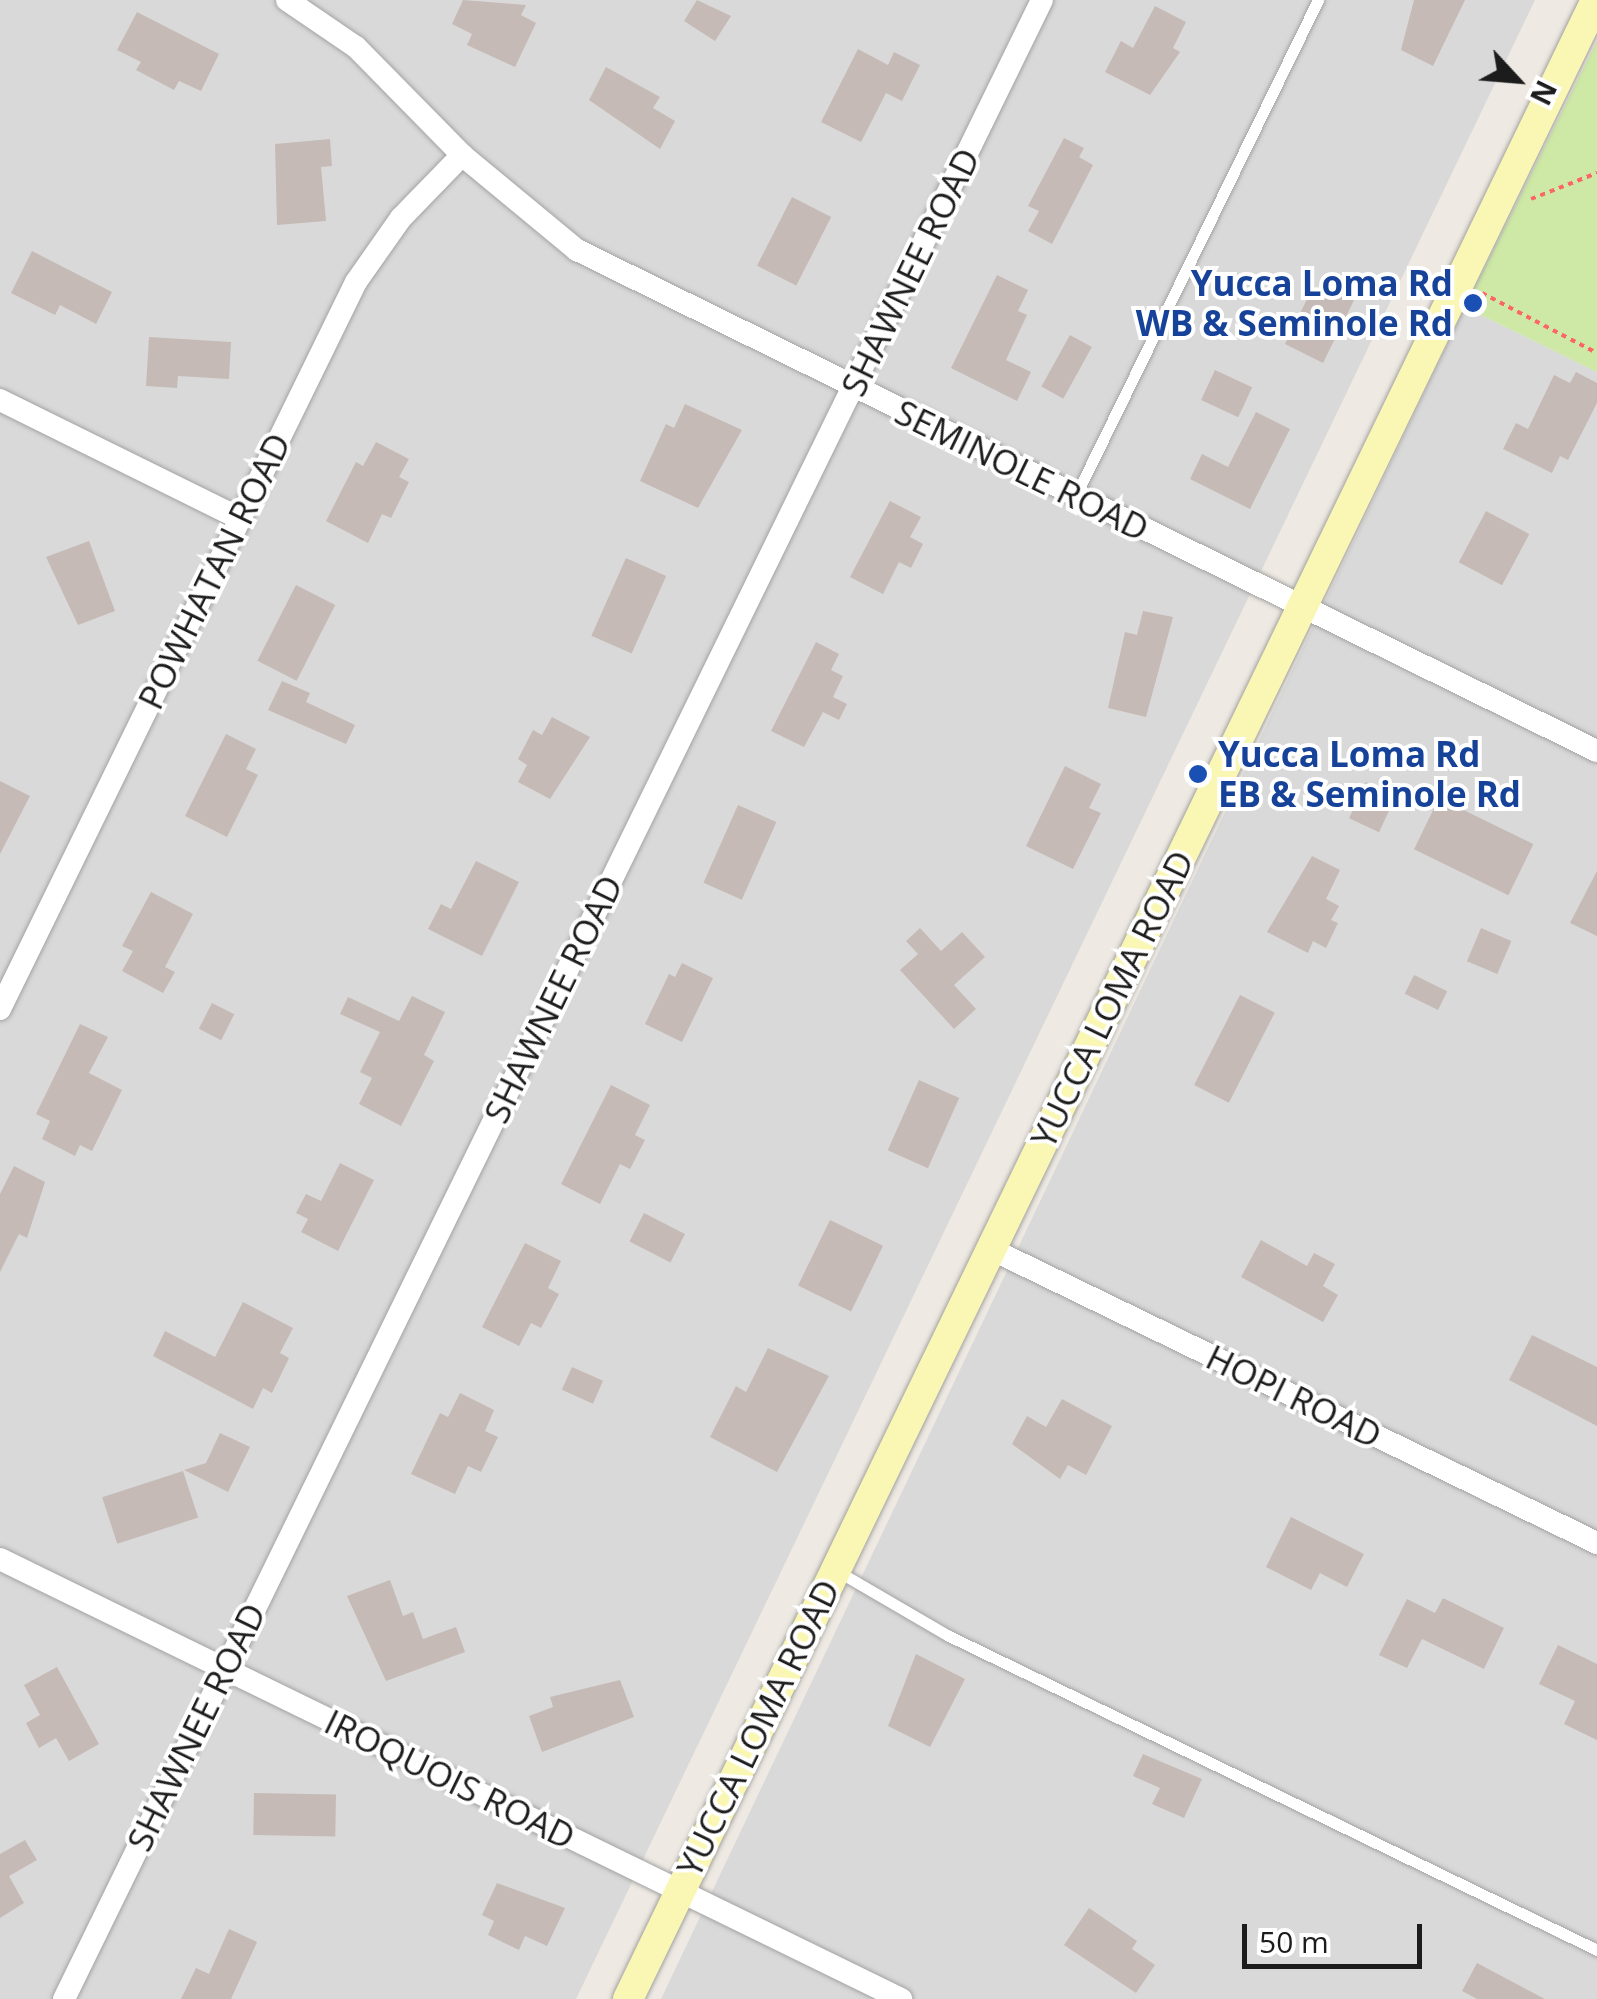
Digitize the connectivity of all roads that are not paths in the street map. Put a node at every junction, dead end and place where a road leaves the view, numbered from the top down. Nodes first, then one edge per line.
1 (287, 0) edge
2 (1042, 0) edge
3 (1318, 0) edge
4 (1596, 0) edge
5 (462, 154) junction
6 (854, 388) junction
7 (0, 400) edge
8 (1076, 496) junction
9 (241, 519) junction
10 (1302, 607) junction
11 (1597, 750) edge
12 (0, 1008) edge
13 (991, 1249) junction
14 (1597, 1543) edge
15 (0, 1558) edge
16 (835, 1570) junction
17 (224, 1667) junction
18 (679, 1892) junction
19 (1597, 1950) edge
20 (64, 1999) edge
21 (628, 1999) edge
22 (901, 1999) edge

1 - 5 street, SEMINOLE ROAD
2 - 6 street, SHAWNEE ROAD
3 - 8 lane
4 - 10 main road, YUCCA LOMA ROAD
5 - 6 street, SEMINOLE ROAD
5 - 9 street, POWHATAN ROAD
6 - 8 street, SEMINOLE ROAD
6 - 17 street, SHAWNEE ROAD
7 - 9 street
8 - 10 street, SEMINOLE ROAD
9 - 12 street, POWHATAN ROAD
10 - 11 street, SEMINOLE ROAD
10 - 13 main road, YUCCA LOMA ROAD
13 - 14 street, HOPI ROAD
13 - 16 main road, YUCCA LOMA ROAD
15 - 17 street, IROQUOIS ROAD
16 - 18 main road, YUCCA LOMA ROAD
16 - 19 lane
17 - 18 street, IROQUOIS ROAD
17 - 20 street, SHAWNEE ROAD
18 - 21 main road, YUCCA LOMA ROAD
18 - 22 street, IROQUOIS ROAD

